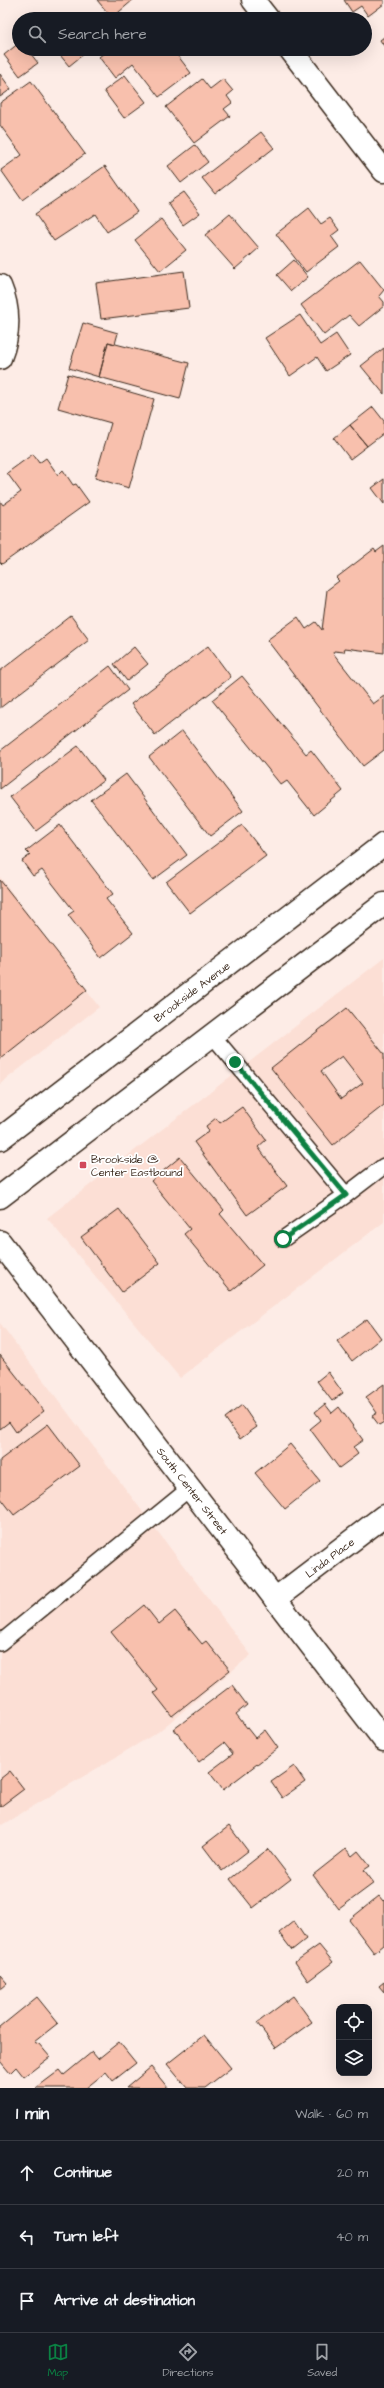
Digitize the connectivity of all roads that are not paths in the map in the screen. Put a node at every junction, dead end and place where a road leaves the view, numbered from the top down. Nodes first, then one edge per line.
1 (253, 0) edge
2 (262, 12) edge
3 (295, 56) edge
4 (384, 171) edge
5 (0, 286) edge
6 (0, 358) edge
7 (384, 844) edge
8 (384, 904) edge
9 (213, 1036) junction
10 (0, 1139) edge
11 (384, 1166) edge
12 (346, 1195) junction
13 (0, 1197) edge
14 (283, 1239) dead end
15 (0, 1242) edge
16 (190, 1488) junction
17 (384, 1516) edge
18 (275, 1599) junction
19 (0, 1643) edge
20 (384, 1740) edge

1 - 2 street
3 - 4 street
5 - 6 street
7 - 10 street, Brookside Avenue
8 - 9 street
9 - 12 lane
9 - 13 street
11 - 12 lane
12 - 14 lane
15 - 16 street, South Center Street
16 - 18 street, South Center Street
16 - 19 lane
17 - 18 street, Linda Place
18 - 20 street, South Center Street

